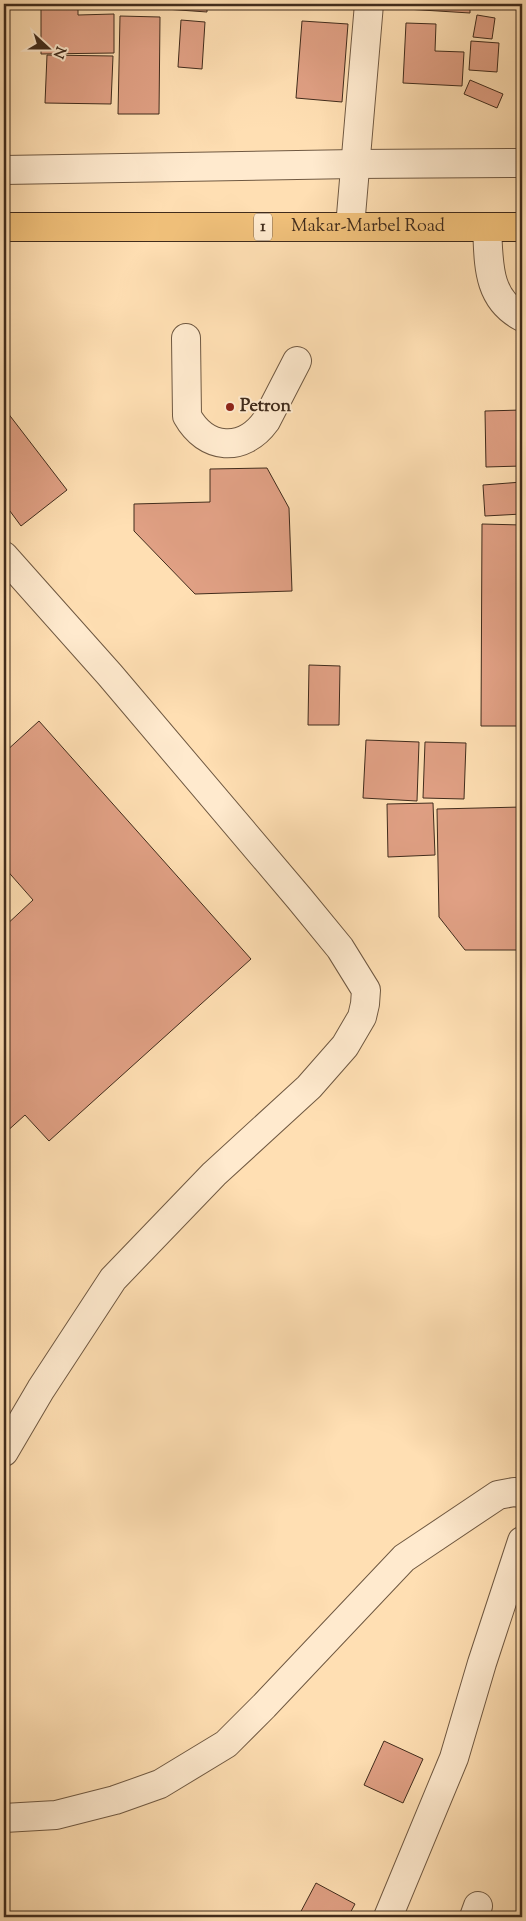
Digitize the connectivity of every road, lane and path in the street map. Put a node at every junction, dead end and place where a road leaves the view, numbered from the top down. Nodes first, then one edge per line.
1 (368, 4) edge
2 (355, 164) junction
3 (522, 164) edge
4 (4, 170) edge
5 (350, 226) junction
6 (4, 227) edge
7 (487, 227) junction
8 (522, 227) edge
9 (522, 317) edge
10 (186, 338) dead end
11 (297, 361) dead end
12 (4, 556) edge
13 (4, 1452) edge
14 (522, 1493) edge
15 (522, 1541) edge
16 (4, 1818) edge
17 (388, 1917) edge

1 - 2 street
2 - 3 street
2 - 4 street
2 - 5 street
5 - 6 main road, Makar-Marbel Road / 1
5 - 7 main road, Makar-Marbel Road / 1
7 - 8 main road, Makar-Marbel Road / 1
7 - 9 street
10 - 11 street
12 - 13 street
14 - 16 street
15 - 17 street

